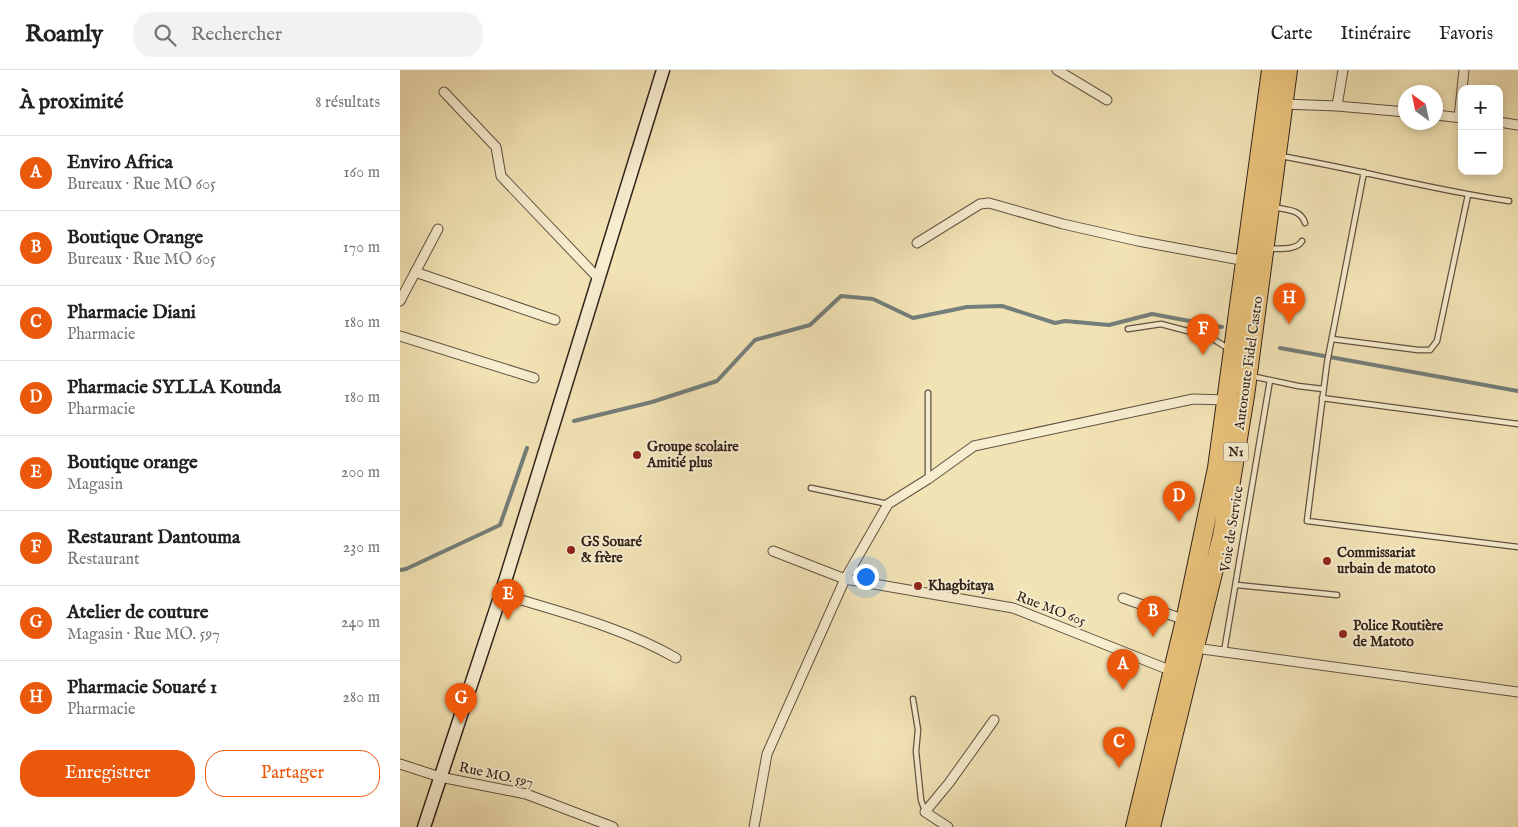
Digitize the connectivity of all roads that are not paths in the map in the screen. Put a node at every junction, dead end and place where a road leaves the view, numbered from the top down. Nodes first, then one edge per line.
1 (663, 70) edge
2 (1057, 70) edge
3 (1271, 70) edge
4 (1288, 70) edge
5 (1343, 70) edge
6 (1464, 70) edge
7 (1462, 85) edge
8 (444, 92) dead end
9 (1107, 100) dead end
10 (1284, 104) junction
11 (1337, 106) junction
12 (1398, 111) edge
13 (1443, 116) edge
14 (1458, 118) edge
15 (1503, 123) edge
16 (1518, 125) edge
17 (1277, 155) junction
18 (1364, 172) junction
19 (1468, 195) junction
20 (1509, 201) dead end
21 (1270, 207) junction
22 (1305, 223) dead end
23 (438, 230) dead end
24 (1302, 241) dead end
25 (917, 244) dead end
26 (1264, 249) junction
27 (1246, 261) junction
28 (415, 272) junction
29 (599, 279) junction
30 (400, 301) edge
31 (555, 320) dead end
32 (1128, 329) dead end
33 (400, 336) edge
34 (1332, 339) junction
35 (1234, 353) junction
36 (1247, 375) junction
37 (534, 378) dead end
38 (1270, 380) junction
39 (1323, 389) junction
40 (928, 393) dead end
41 (1322, 398) junction
42 (1227, 400) junction
43 (1518, 424) edge
44 (928, 479) junction
45 (811, 488) dead end
46 (888, 504) junction
47 (1518, 547) edge
48 (772, 551) dead end
49 (846, 579) junction
50 (1237, 584) junction
51 (501, 594) junction
52 (1337, 595) dead end
53 (1123, 598) dead end
54 (1185, 620) junction
55 (1195, 648) junction
56 (1224, 652) junction
57 (676, 658) dead end
58 (1172, 671) junction
59 (1518, 692) edge
60 (913, 699) dead end
61 (994, 720) dead end
62 (400, 764) edge
63 (440, 777) junction
64 (925, 812) junction
65 (424, 827) edge
66 (613, 827) edge
67 (754, 827) edge
68 (948, 827) edge
69 (1135, 827) edge
70 (1151, 827) edge

1 - 29 street
2 - 9 street
3 - 27 highway, Autoroute Fidel Castro / N1
4 - 10 highway, Autoroute Fidel Castro / N1
5 - 11 street
6 - 7 street
8 - 29 street
10 - 11 street
10 - 17 highway, Autoroute Fidel Castro / N1
11 - 12 street
13 - 14 street
15 - 16 street
17 - 18 lane
17 - 21 highway, Autoroute Fidel Castro / N1
18 - 19 lane
18 - 34 lane
19 - 20 lane
19 - 34 lane
21 - 22 lane
21 - 26 highway, Autoroute Fidel Castro / N1
23 - 28 street
24 - 26 lane
25 - 27 street
26 - 36 highway, Autoroute Fidel Castro / N1
27 - 35 highway, Autoroute Fidel Castro / N1
28 - 30 street
28 - 31 street
29 - 51 street
32 - 35 lane
33 - 37 street
34 - 39 lane
35 - 42 highway, Autoroute Fidel Castro / N1
36 - 38 lane
36 - 55 highway, Autoroute Fidel Castro / N1
38 - 39 lane
38 - 50 lane, Voie de Service
39 - 41 lane
40 - 44 lane
41 - 43 lane
41 - 47 lane
42 - 44 street
42 - 54 highway, Autoroute Fidel Castro / N1
44 - 46 street
45 - 46 lane
46 - 49 street
48 - 49 street, Rue MO 605
49 - 58 street, Rue MO 605
49 - 67 street
50 - 52 lane
50 - 56 lane, Voie de Service
51 - 57 street
51 - 63 street
53 - 54 street
54 - 58 highway, Autoroute Fidel Castro / N1
55 - 56 street
55 - 70 highway, Autoroute Fidel Castro / N1
56 - 59 street
58 - 69 highway, Autoroute Fidel Castro / N1
60 - 64 lane
61 - 64 street
62 - 63 street, Rue MO. 597
63 - 65 street
63 - 66 street, Rue MO. 597
64 - 68 street

